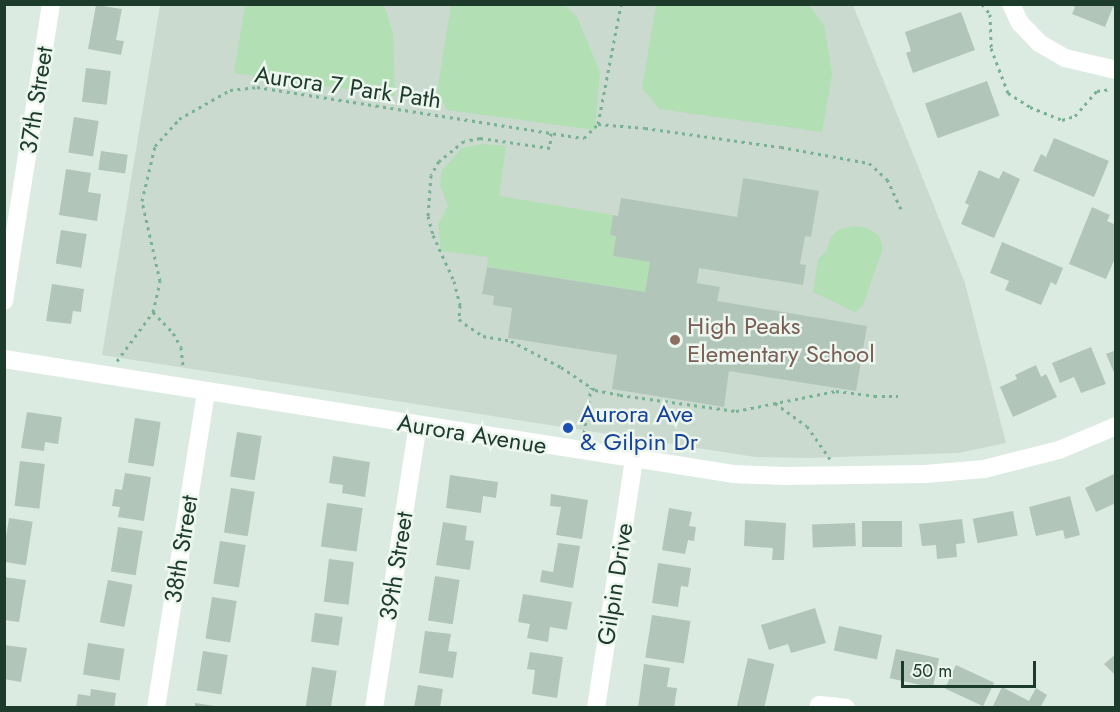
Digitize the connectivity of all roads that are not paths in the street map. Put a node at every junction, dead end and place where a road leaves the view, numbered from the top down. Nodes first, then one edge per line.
1 (51, 4) edge
2 (1011, 4) edge
3 (1116, 70) edge
4 (4, 301) edge
5 (4, 359) edge
6 (206, 391) junction
7 (418, 425) junction
8 (1116, 426) edge
9 (634, 460) junction
10 (819, 705) dead end
11 (156, 708) edge
12 (374, 708) edge
13 (596, 708) edge
14 (846, 708) edge

1 - 4 street, 37th Street
2 - 3 street
5 - 6 street, Aurora Avenue
6 - 7 street, Aurora Avenue
6 - 11 street, 38th Street
7 - 9 street, Aurora Avenue
7 - 12 street, 39th Street
8 - 9 street, Aurora Avenue
9 - 13 street, Gilpin Drive
10 - 14 street

